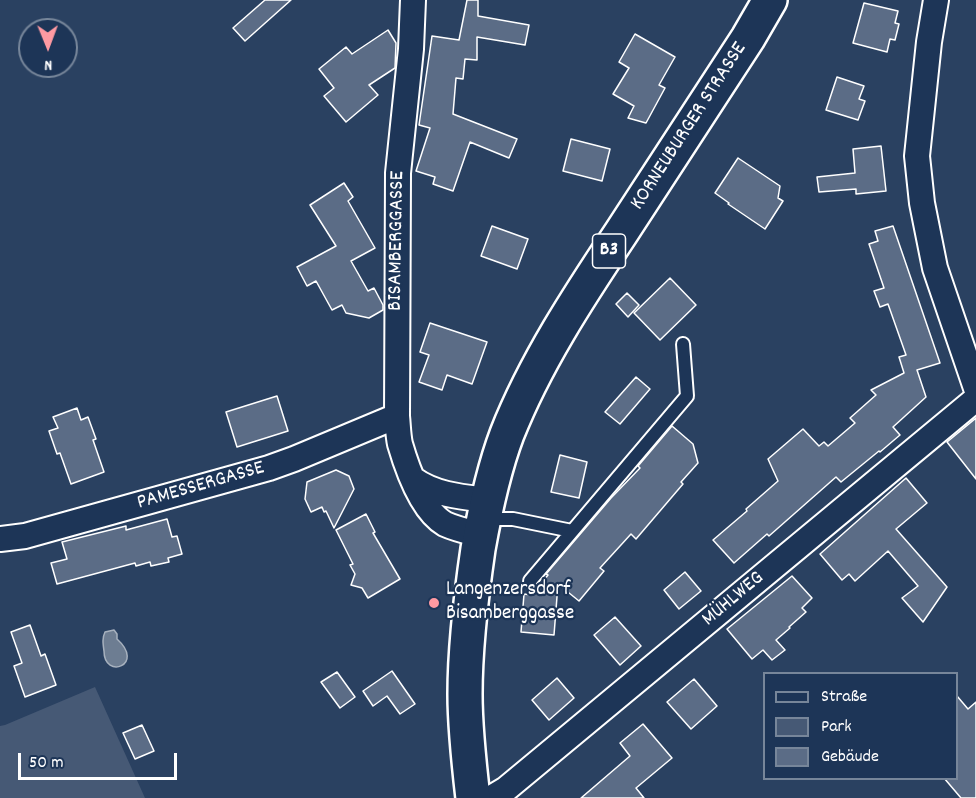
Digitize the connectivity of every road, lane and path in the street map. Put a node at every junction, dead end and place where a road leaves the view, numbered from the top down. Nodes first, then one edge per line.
1 (413, 0) edge
2 (770, 0) edge
3 (936, 0) edge
4 (683, 344) dead end
5 (976, 388) edge
6 (976, 399) edge
7 (397, 416) junction
8 (413, 479) junction
9 (484, 518) junction
10 (572, 531) junction
11 (0, 539) edge
12 (530, 581) dead end
13 (473, 798) edge
14 (491, 798) edge

1 - 7 street, BISAMBERGGASSE
2 - 9 main road, KORNEUBURGER STRASSE / B3
3 - 5 street
4 - 10 lane
6 - 14 street, MÜHLWEG
7 - 8 street, BISAMBERGGASSE
7 - 11 street, PAMESSERGASSE
8 - 9 street
8 - 9 street, BISAMBERGGASSE
9 - 10 lane
9 - 13 main road, KORNEUBURGER STRASSE / B3
10 - 12 lane

